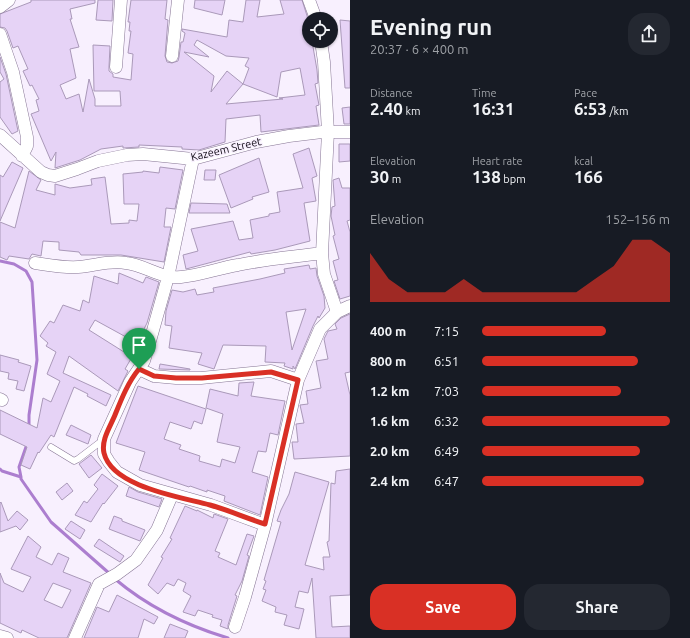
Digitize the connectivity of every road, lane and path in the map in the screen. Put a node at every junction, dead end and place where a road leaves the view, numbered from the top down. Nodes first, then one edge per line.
1 (9, 0) edge
2 (121, 0) edge
3 (178, 0) edge
4 (309, 0) edge
5 (0, 7) edge
6 (313, 12) edge
7 (0, 34) edge
8 (322, 48) edge
9 (172, 56) dead end
10 (116, 67) dead end
11 (328, 132) junction
12 (350, 132) edge
13 (0, 135) edge
14 (22, 156) junction
15 (193, 159) junction
16 (322, 253) junction
17 (35, 263) dead end
18 (168, 277) junction
19 (350, 306) edge
20 (337, 312) junction
21 (139, 369) junction
22 (298, 380) junction
23 (104, 439) junction
24 (51, 447) dead end
25 (172, 495) junction
26 (265, 524) junction
27 (236, 627) dead end
28 (0, 636) edge
29 (7, 638) edge
30 (75, 638) edge

1 - 5 street
2 - 10 street
3 - 9 street
4 - 6 street
7 - 14 street
8 - 11 street
11 - 12 street, Kazeem Street
11 - 15 street, Kazeem Street
11 - 16 street
13 - 14 street, Kazeem Street
14 - 15 street, Kazeem Street
15 - 18 street
16 - 18 street
16 - 20 street
17 - 18 street
18 - 21 street
19 - 20 street
20 - 22 street
21 - 22 street
21 - 23 street
22 - 26 street
23 - 24 lane
23 - 25 street
25 - 26 street
25 - 30 street
26 - 27 street
28 - 29 street

